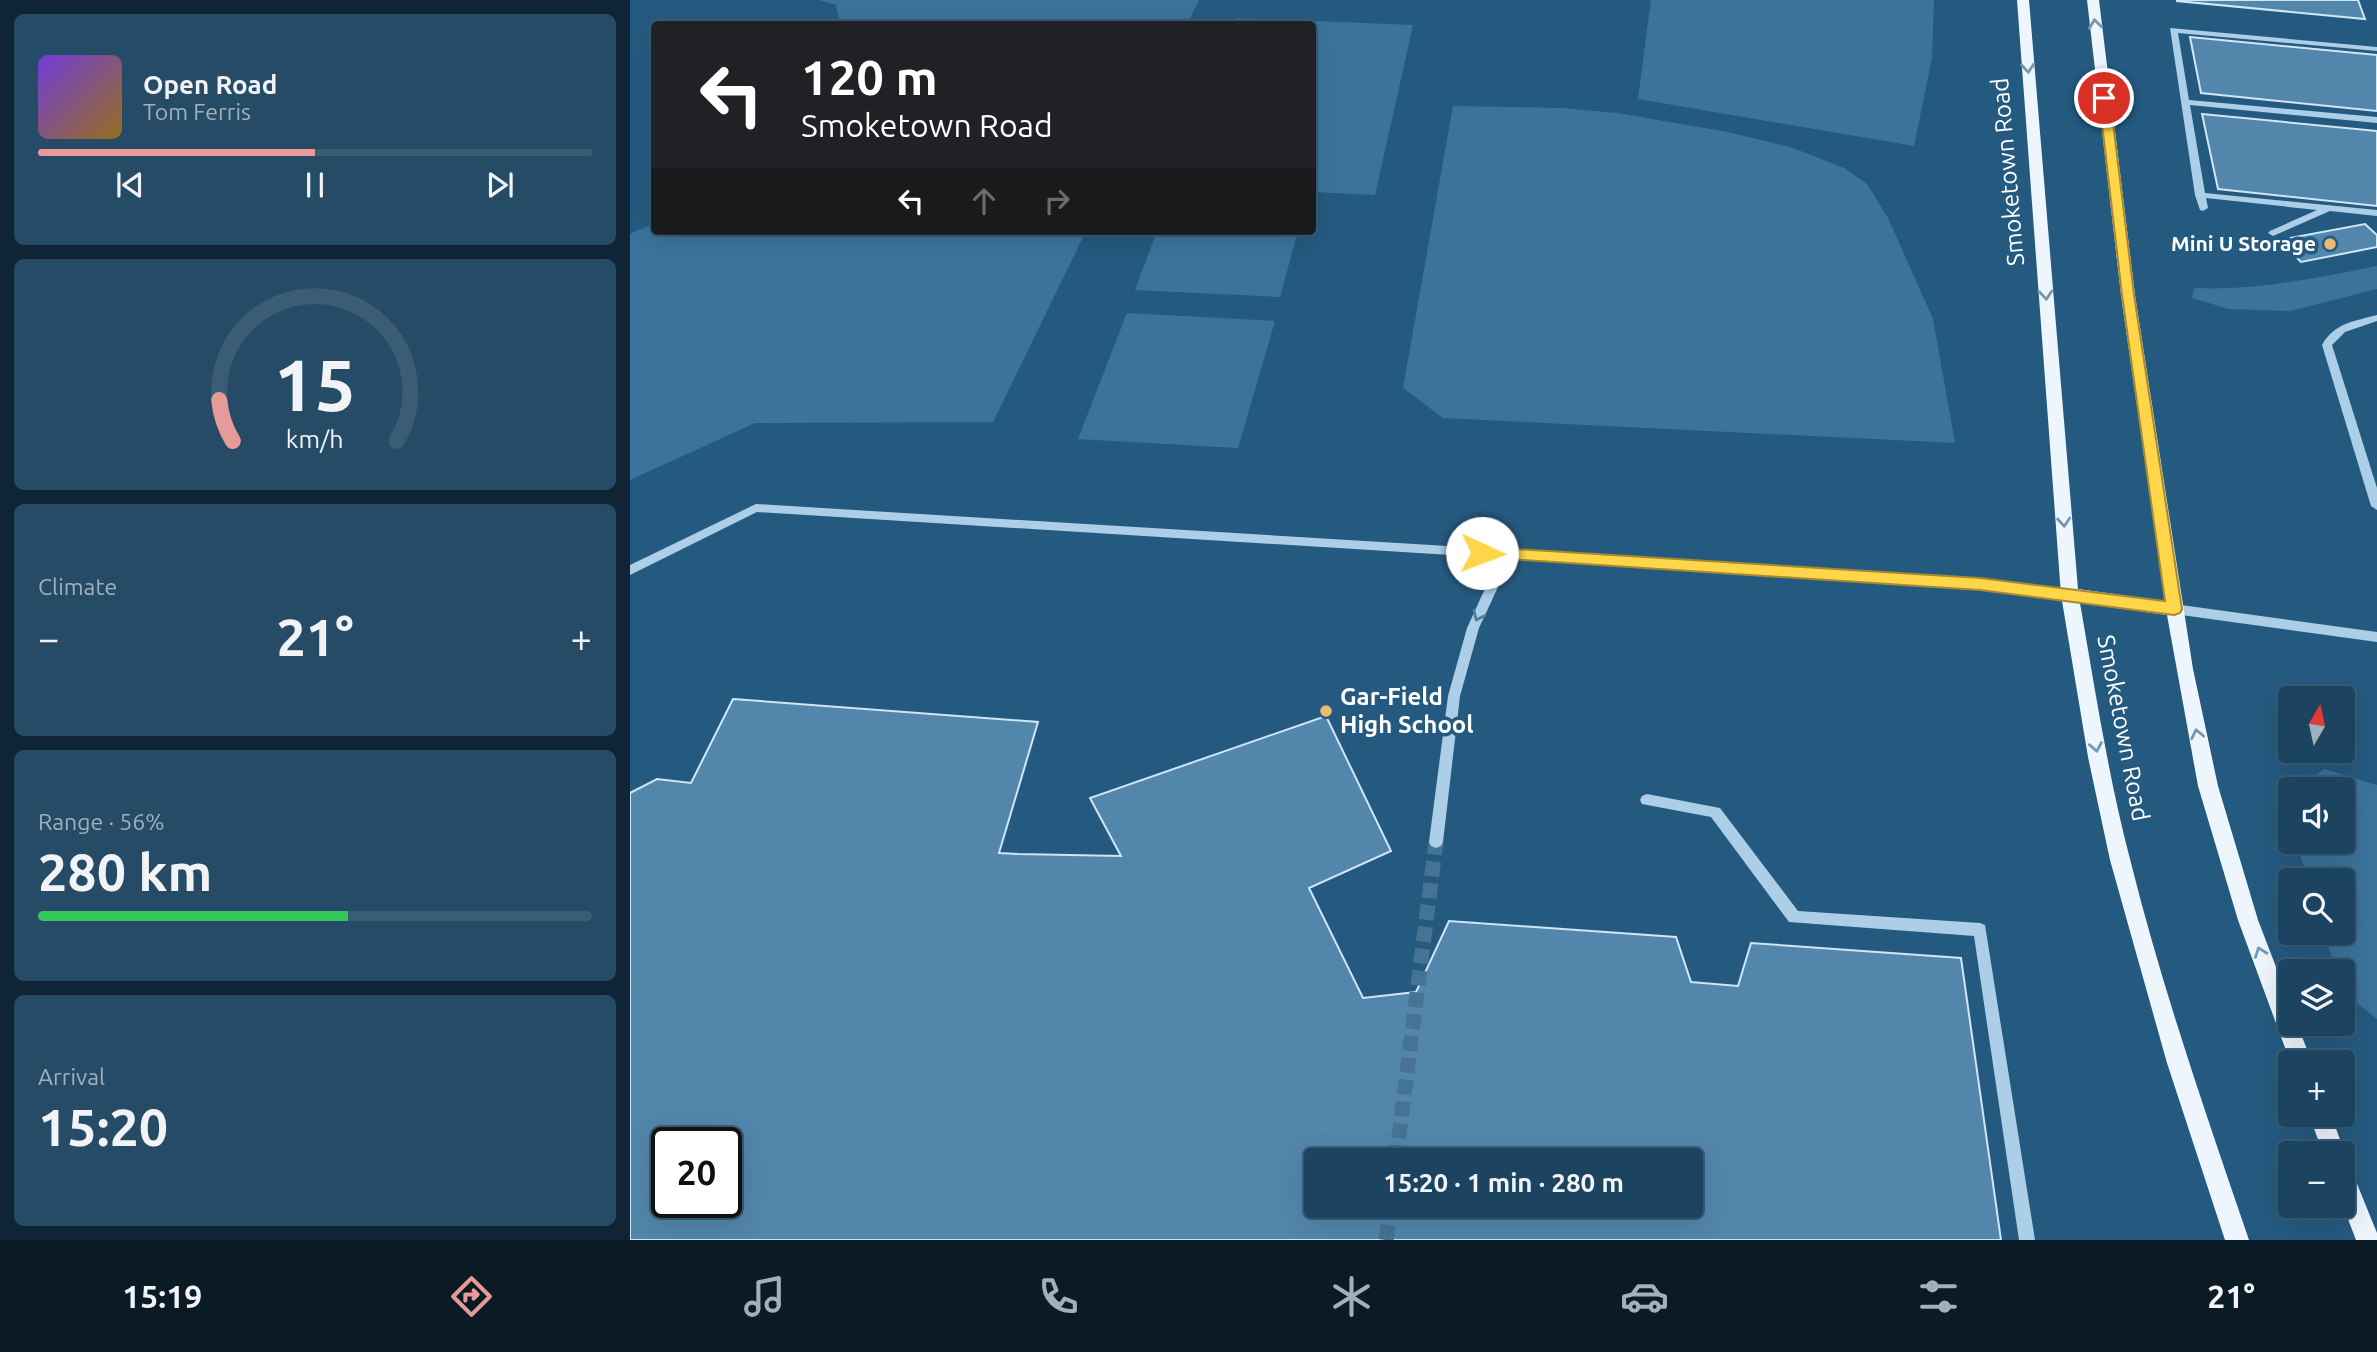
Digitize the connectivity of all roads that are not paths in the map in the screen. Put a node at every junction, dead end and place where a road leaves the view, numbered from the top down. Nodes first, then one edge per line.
1 (2023, 0) edge
2 (2093, 0) edge
3 (2377, 48) edge
4 (2186, 102) junction
5 (2377, 120) edge
6 (2200, 195) junction
7 (2203, 208) dead end
8 (2328, 208) junction
9 (2377, 213) edge
10 (2273, 233) dead end
11 (2377, 318) edge
12 (2377, 506) edge
13 (1507, 554) junction
14 (630, 570) edge
15 (2070, 595) junction
16 (2174, 609) junction
17 (2377, 637) edge
18 (1647, 800) dead end
19 (1436, 842) tunnel mouth
20 (2297, 1050) edge
21 (2355, 1207) edge
22 (2027, 1240) edge
23 (2237, 1240) edge
24 (2368, 1240) edge

1 -> 15 main road, Smoketown Road
16 -> 2 main road
3 - 4 lane
4 - 5 lane
4 - 6 lane
6 - 7 street
6 - 8 street
8 - 9 street
8 - 10 lane
11 - 12 street
13 - 14 street
13 - 15 street
13 -> 19 street
15 - 16 main road
15 -> 23 main road, Smoketown Road
16 - 17 street
20 -> 16 main road
18 - 22 street
21 - 24 main road

